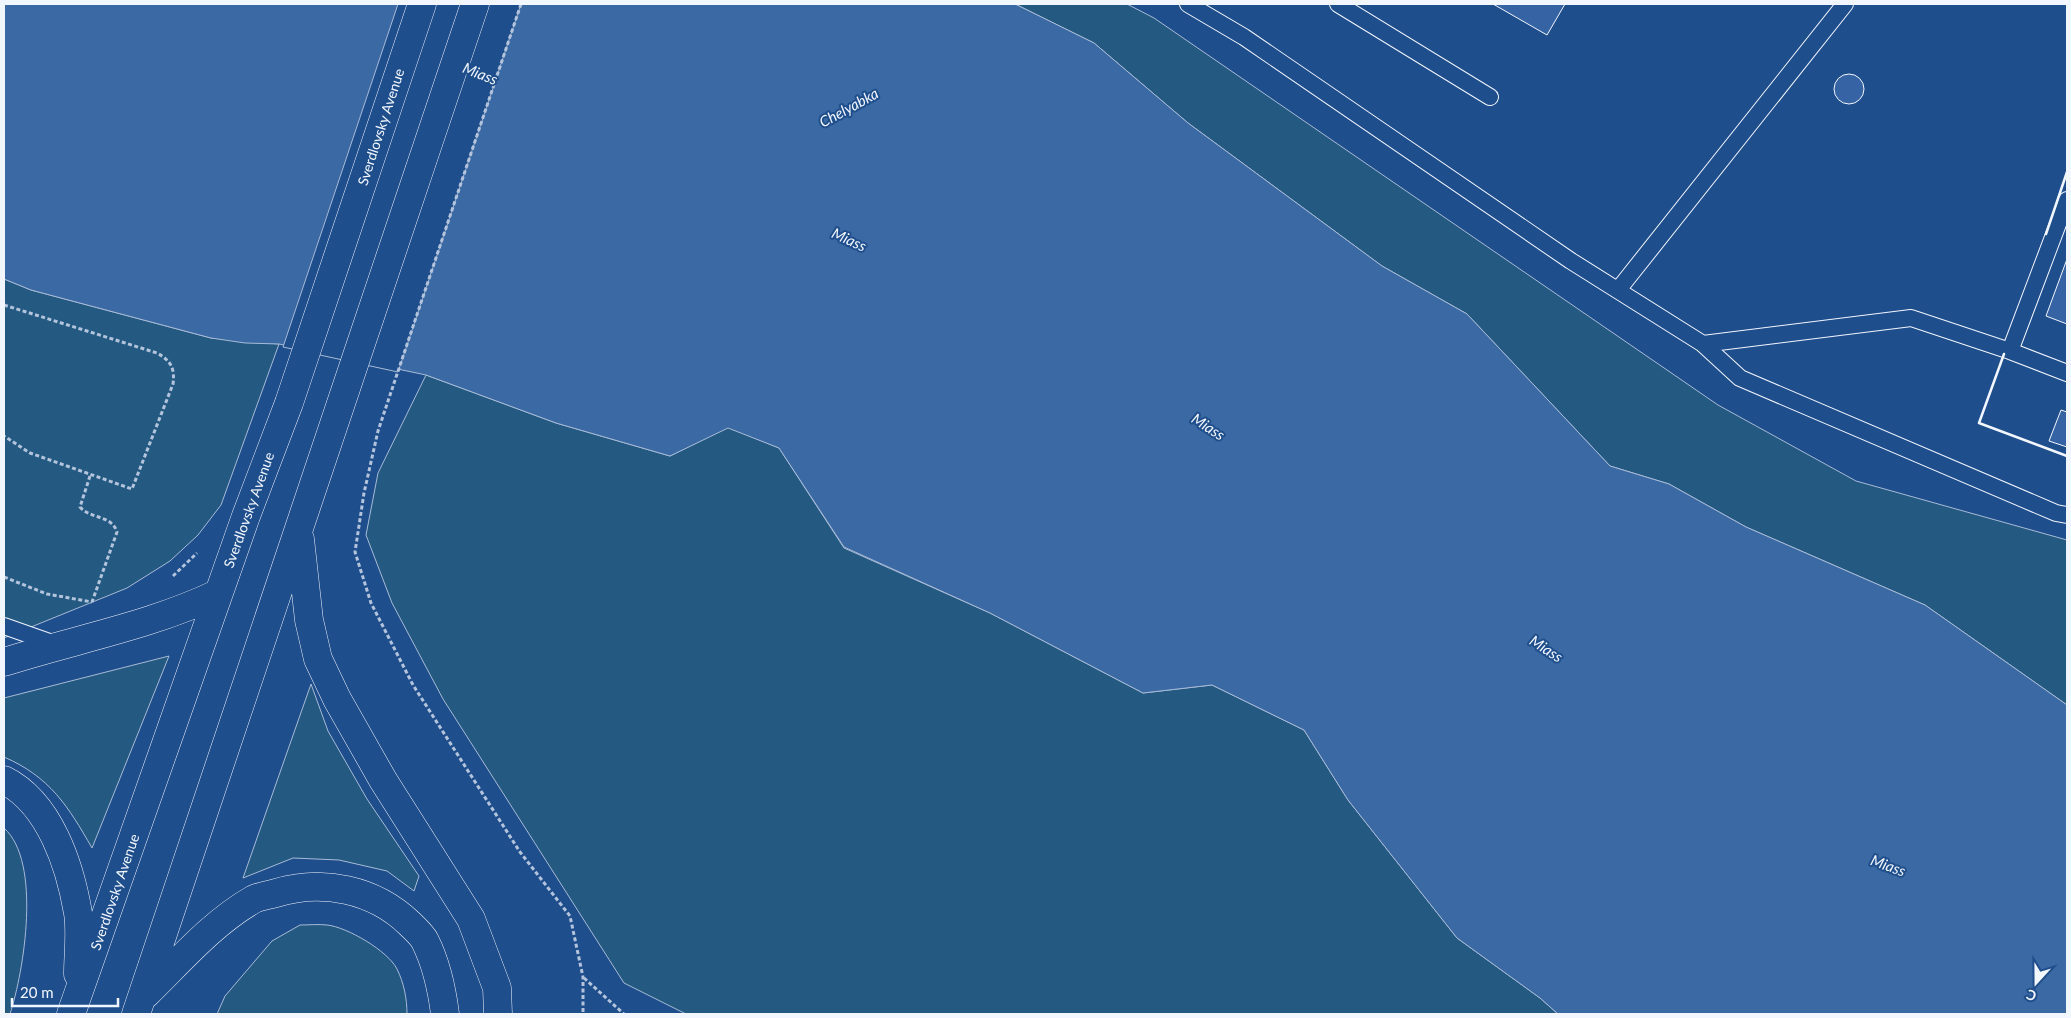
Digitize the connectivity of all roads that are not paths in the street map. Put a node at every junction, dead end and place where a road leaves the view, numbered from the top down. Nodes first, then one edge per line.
1 (422, 4) edge
2 (475, 4) edge
3 (1188, 4) edge
4 (1338, 4) edge
5 (1845, 4) edge
6 (1490, 97) dead end
7 (2067, 200) edge
8 (1618, 290) junction
9 (1703, 344) junction
10 (2010, 351) junction
11 (2067, 373) edge
12 (2067, 515) edge
13 (299, 529) junction
14 (219, 593) junction
15 (4, 626) edge
16 (58, 645) junction
17 (4, 662) edge
18 (4, 780) edge
19 (75, 1005) edge
20 (139, 1007) edge
21 (445, 1014) edge
22 (498, 1014) edge

1 - 14 main road, Sverdlovsky Avenue
2 - 13 main road
3 - 8 lane
4 - 6 lane
5 - 8 lane
7 - 10 lane
8 - 9 lane
9 - 10 lane
9 - 12 lane
10 - 11 lane
13 - 20 main road
13 - 22 main road
14 - 16 main road
14 - 19 main road, Sverdlovsky Avenue
15 - 16 lane
16 - 17 main road
18 - 19 main road
20 - 21 main road

